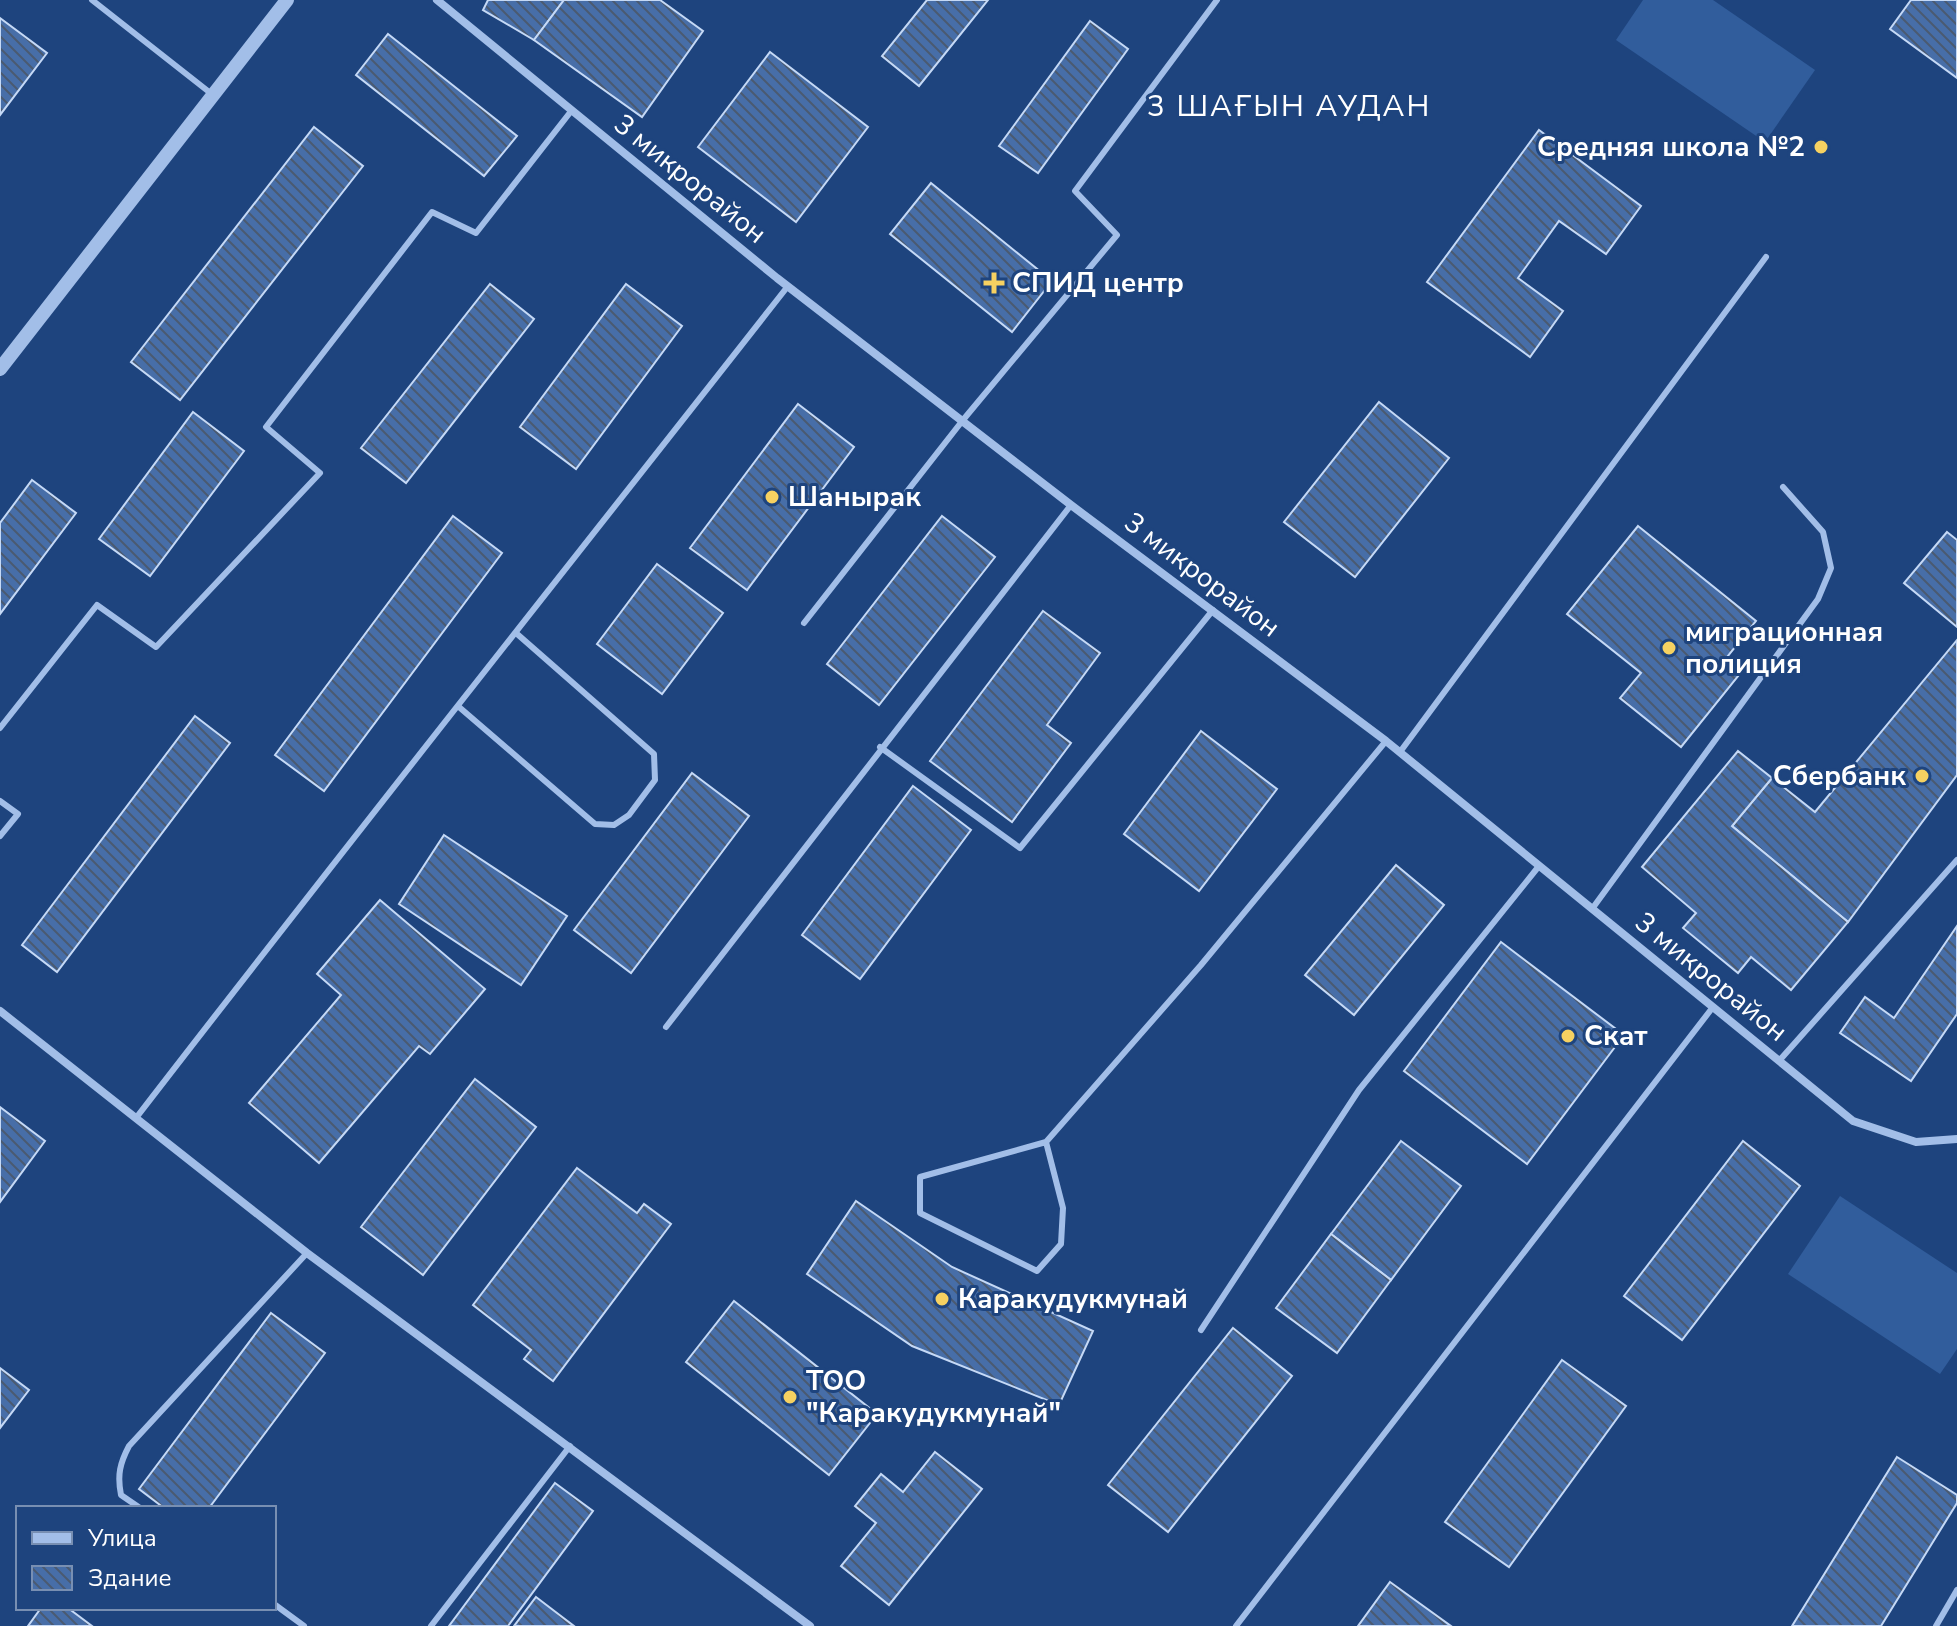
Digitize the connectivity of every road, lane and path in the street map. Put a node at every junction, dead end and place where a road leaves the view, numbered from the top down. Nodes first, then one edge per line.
1 (92, 0) edge
2 (287, 0) edge
3 (437, 0) edge
4 (1217, 0) edge
5 (213, 95) junction
6 (572, 110) junction
7 (1766, 257) dead end
8 (788, 286) junction
9 (0, 369) edge
10 (963, 420) junction
11 (1783, 487) dead end
12 (1071, 505) junction
13 (1213, 610) junction
14 (804, 623) dead end
15 (516, 633) junction
16 (459, 707) junction
17 (0, 728) edge
18 (1386, 741) junction
19 (880, 747) junction
20 (1400, 752) junction
21 (0, 801) edge
22 (0, 836) edge
23 (1957, 860) edge
24 (1539, 866) junction
25 (1592, 909) junction
26 (1713, 1007) junction
27 (0, 1011) edge
28 (666, 1027) dead end
29 (1779, 1061) junction
30 (136, 1118) junction
31 (1957, 1139) edge
32 (1046, 1142) junction
33 (307, 1253) junction
34 (1201, 1330) dead end
35 (570, 1446) junction
36 (137, 1506) edge
37 (1957, 1590) edge
38 (276, 1605) edge
39 (304, 1626) edge
40 (431, 1626) edge
41 (810, 1626) edge
42 (1236, 1626) edge
43 (1936, 1626) edge

1 - 5 lane
2 - 5 street
3 - 6 street, 3 микрорайон
4 - 10 lane
5 - 9 street
6 - 8 street, 3 микрорайон
6 - 17 lane
7 - 20 lane
8 - 10 street, 3 микрорайон
8 - 15 lane
10 - 12 street, 3 микрорайон
10 - 14 lane
11 - 25 lane
12 - 13 street, 3 микрорайон
12 - 19 lane
13 - 18 street, 3 микрорайон
13 - 19 lane
15 - 16 lane
15 - 16 lane
16 - 30 lane
18 - 20 street, 3 микрорайон
18 - 32 lane
19 - 28 lane
20 - 24 street, 3 микрорайон
21 - 22 lane
23 - 29 lane
24 - 25 street, 3 микрорайон
24 - 34 lane
25 - 26 street, 3 микрорайон
26 - 29 street, 3 микрорайон
26 - 42 lane
27 - 30 street
29 - 31 street, 3 микрорайон
30 - 33 street
32 - 32 lane
33 - 35 street
33 - 36 lane
35 - 40 lane
35 - 41 street
37 - 43 lane
38 - 39 lane

